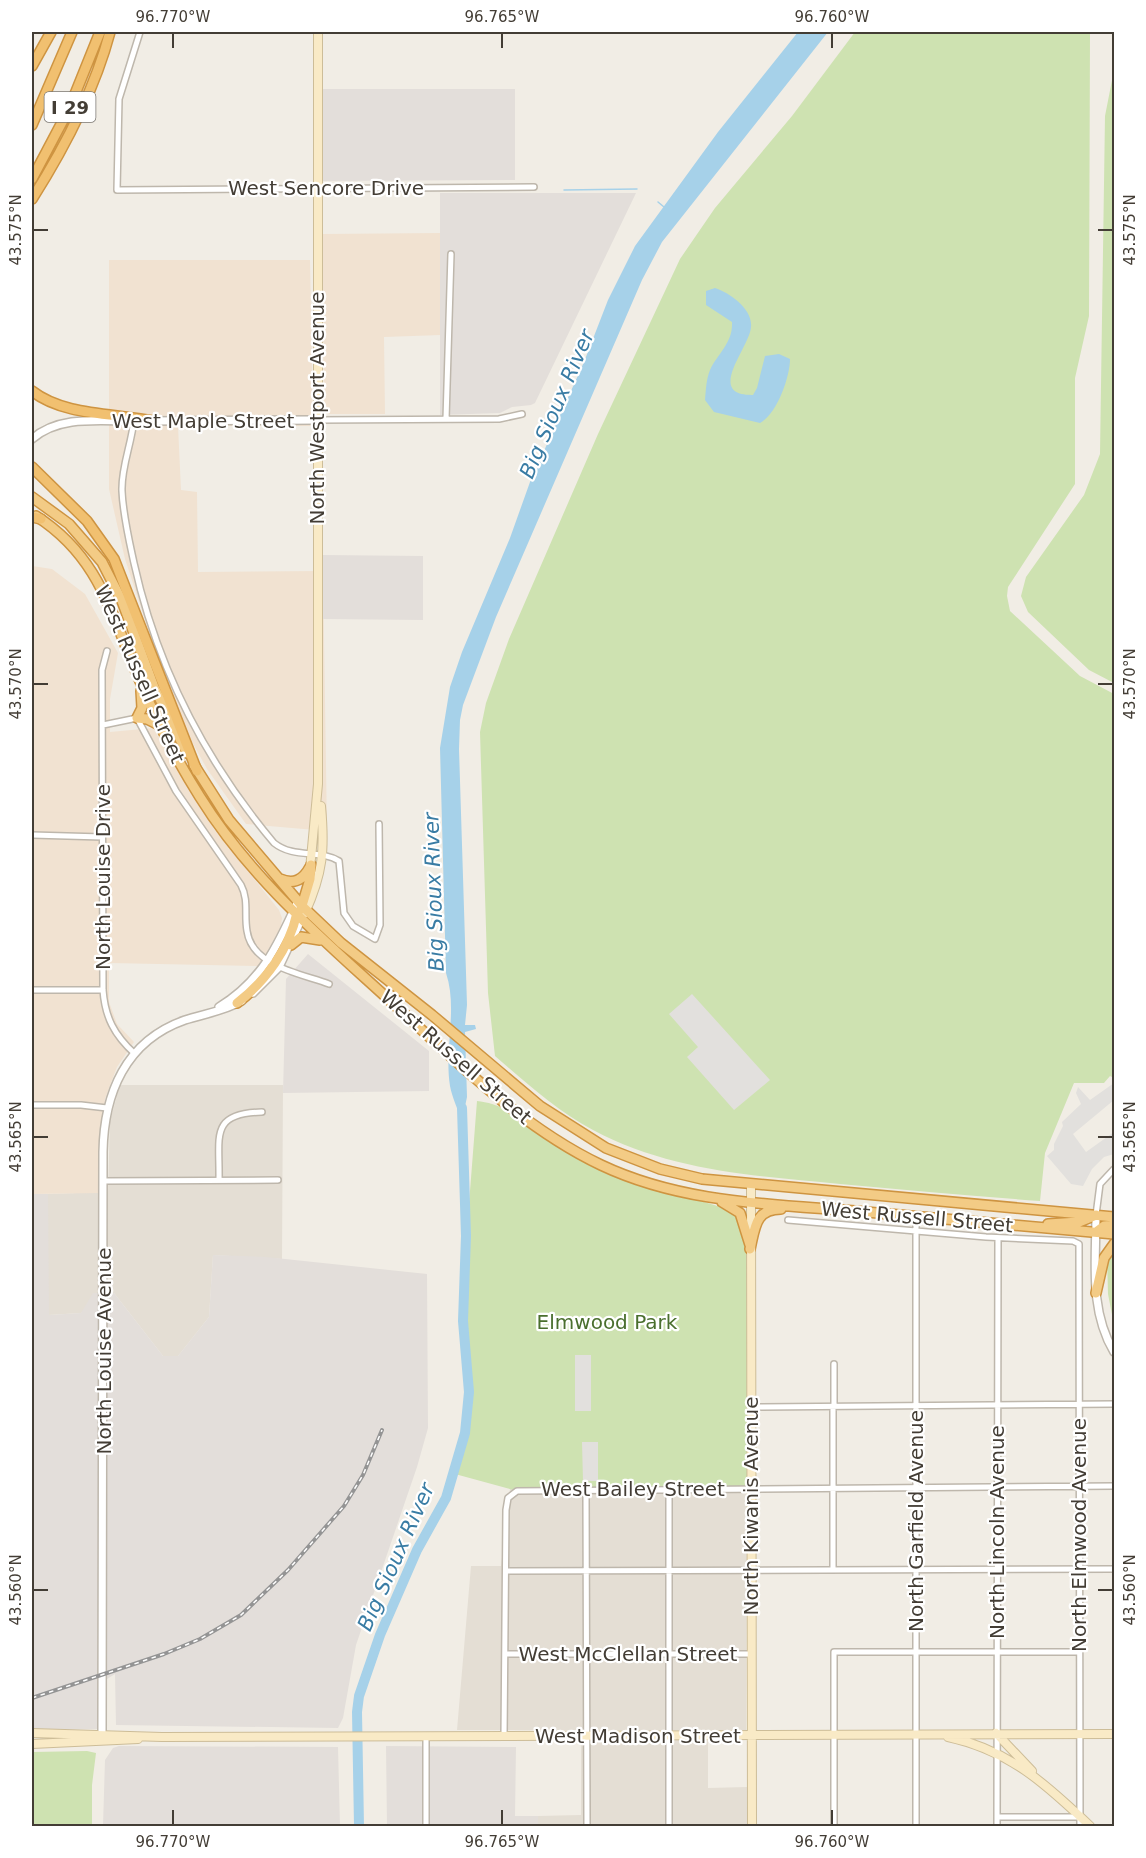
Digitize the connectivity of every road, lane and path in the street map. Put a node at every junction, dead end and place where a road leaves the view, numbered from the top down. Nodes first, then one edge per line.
1 (51, 32) edge
2 (72, 32) edge
3 (100, 32) edge
4 (110, 32) edge
5 (140, 32) edge
6 (318, 32) edge
7 (32, 66) edge
8 (32, 125) edge
9 (32, 179) edge
10 (534, 187) dead end
11 (317, 188) junction
12 (32, 199) edge
13 (451, 254) dead end
14 (32, 391) edge
15 (522, 414) dead end
16 (134, 419) junction
17 (446, 419) junction
18 (317, 420) junction
19 (153, 421) joint
20 (32, 439) edge
21 (32, 467) edge
22 (32, 497) edge
23 (35, 516) edge
24 (107, 651) dead end
25 (139, 679) junction
26 (138, 718) junction
27 (103, 724) junction
28 (159, 725) junction
29 (197, 771) junction
30 (318, 784) junction
31 (379, 824) dead end
32 (32, 835) edge
33 (102, 837) junction
34 (324, 856) junction
35 (312, 860) junction
36 (275, 876) junction
37 (302, 906) junction
38 (297, 916) junction
39 (291, 945) junction
40 (330, 947) junction
41 (275, 964) junction
42 (329, 984) dead end
43 (32, 990) edge
44 (103, 990) junction
45 (237, 1003) joint
46 (210, 1013) junction
47 (135, 1054) junction
48 (32, 1105) edge
49 (107, 1108) junction
50 (262, 1112) dead end
51 (1114, 1169) edge
52 (219, 1180) junction
53 (278, 1180) dead end
54 (103, 1181) junction
55 (751, 1185) junction
56 (702, 1196) junction
57 (750, 1202) junction
58 (816, 1208) junction
59 (1096, 1215) junction
60 (916, 1216) junction
61 (1114, 1217) edge
62 (788, 1220) dead end
63 (1016, 1225) junction
64 (1114, 1225) edge
65 (915, 1232) junction
66 (1096, 1232) junction
67 (1114, 1234) edge
68 (998, 1238) junction
69 (1079, 1244) joint
70 (1114, 1244) edge
71 (750, 1249) junction
72 (1096, 1293) junction
73 (1114, 1352) edge
74 (834, 1364) dead end
75 (1079, 1404) junction
76 (1114, 1404) edge
77 (916, 1405) junction
78 (998, 1405) junction
79 (833, 1406) junction
80 (751, 1407) junction
81 (1079, 1486) junction
82 (1114, 1486) edge
83 (915, 1487) junction
84 (997, 1487) junction
85 (832, 1488) junction
86 (669, 1489) junction
87 (750, 1489) junction
88 (586, 1490) junction
89 (915, 1569) junction
90 (997, 1569) junction
91 (1079, 1569) junction
92 (1114, 1569) edge
93 (751, 1570) junction
94 (832, 1570) junction
95 (506, 1571) junction
96 (669, 1571) junction
97 (587, 1572) junction
98 (997, 1651) junction
99 (916, 1652) junction
100 (1079, 1652) junction
101 (669, 1653) junction
102 (505, 1654) junction
103 (586, 1654) junction
104 (751, 1654) junction
105 (32, 1733) edge
106 (996, 1733) junction
107 (915, 1734) junction
108 (928, 1734) junction
109 (1079, 1734) junction
110 (1114, 1734) edge
111 (833, 1735) junction
112 (426, 1736) junction
113 (587, 1736) junction
114 (669, 1736) junction
115 (752, 1736) junction
116 (102, 1737) junction
117 (504, 1737) junction
118 (32, 1744) edge
119 (996, 1752) junction
120 (1043, 1784) junction
121 (997, 1817) junction
122 (1080, 1817) junction
123 (426, 1827) edge
124 (587, 1827) edge
125 (669, 1827) edge
126 (752, 1827) edge
127 (834, 1827) edge
128 (916, 1827) edge
129 (997, 1827) edge
130 (1080, 1827) edge
131 (1090, 1827) edge

1 - 7 highway
2 - 8 highway, I 29
3 - 9 highway, I 29
4 - 12 highway
5 - 11 street, West Sencore Drive
6 - 11 main road, North Westport Avenue
10 - 11 street, West Sencore Drive
11 - 18 main road, North Westport Avenue
13 - 17 street
14 - 16 highway
15 - 17 street, West Maple Street
16 - 19 highway
16 - 20 street, West Maple Street
16 - 35 street, West Russell Street
17 - 18 street, West Maple Street
18 - 19 street, West Maple Street
18 - 30 main road, North Westport Avenue
21 - 29 highway
22 - 29 highway, West Russell Street
23 - 25 highway, West Russell Street
24 - 27 street, North Louise Drive
25 - 26 highway
25 - 28 highway, West Russell Street
26 - 27 street
26 - 28 highway
26 - 41 street, West Russell Street
27 - 33 street, North Louise Drive
28 - 38 highway, West Russell Street
29 - 36 highway, West Russell Street
30 - 34 main road, North Westport Avenue
30 - 35 main road, North Westport Avenue
31 - 34 street
32 - 33 street
33 - 44 street, North Louise Drive
34 - 35 street, West Russell Street
34 - 37 main road, North Westport Avenue
35 - 36 highway
35 - 37 highway
36 - 37 highway, West Russell Street
37 - 38 highway
37 - 55 highway, West Russell Street
38 - 39 street, North Louise Avenue
38 - 40 highway, West Russell Street
38 - 41 highway
39 - 40 highway
39 - 41 street, North Louise Avenue
40 - 56 highway, West Russell Street
41 - 42 street, West Russell Street
41 - 45 highway
41 - 46 street, North Louise Avenue
43 - 44 street
44 - 47 street, North Louise Drive
45 - 46 street, North Louise Avenue
46 - 47 street, North Louise Avenue
47 - 49 street, North Louise Avenue
48 - 49 street
49 - 54 street, North Louise Avenue
50 - 52 street
51 - 59 street
52 - 53 street
52 - 54 street
54 - 116 street, North Louise Avenue
55 - 57 main road, North Kiwanis Avenue
55 - 59 highway, West Russell Street
56 - 57 highway, West Russell Street
56 - 71 highway
57 - 58 highway, West Russell Street
57 - 71 main road, North Kiwanis Avenue
58 - 60 highway, West Russell Street
58 - 71 highway
59 - 61 highway, West Russell Street
59 - 63 highway
59 - 66 street
60 - 63 highway, West Russell Street
60 - 65 street, North Garfield Avenue
62 - 65 street, West Russell Street
63 - 66 highway, West Russell Street
64 - 66 highway
65 - 68 street, West Russell Street
65 - 77 street, North Garfield Avenue
66 - 67 highway, West Russell Street
66 - 72 street
68 - 69 street, West Russell Street
68 - 78 street, North Lincoln Avenue
69 - 75 street, North Elmwood Avenue
70 - 72 highway
71 - 80 main road, North Kiwanis Avenue
72 - 73 street
74 - 79 street
75 - 76 street
75 - 78 street
75 - 81 street, North Elmwood Avenue
77 - 78 street
77 - 79 street
77 - 83 street, North Garfield Avenue
78 - 84 street, North Lincoln Avenue
79 - 80 street
79 - 85 street
80 - 87 main road, North Kiwanis Avenue
81 - 82 street, West Bailey Street
81 - 84 street, West Bailey Street
81 - 91 street, North Elmwood Avenue
83 - 84 street, West Bailey Street
83 - 85 street, West Bailey Street
83 - 89 street, North Garfield Avenue
84 - 90 street, North Lincoln Avenue
85 - 87 street, West Bailey Street
85 - 94 street
86 - 87 street, West Bailey Street
86 - 88 street, West Bailey Street
86 - 96 street
87 - 93 main road, North Kiwanis Avenue
88 - 95 street, West Bailey Street
88 - 97 street
89 - 90 street
89 - 94 street
89 - 99 street, North Garfield Avenue
90 - 91 street
90 - 98 street, North Lincoln Avenue
91 - 92 street
91 - 100 street, North Elmwood Avenue
93 - 94 street
93 - 96 street
93 - 104 main road, North Kiwanis Avenue
95 - 97 street
95 - 102 street
96 - 97 street
96 - 101 street
97 - 103 street
98 - 99 street
98 - 100 street
98 - 106 street, North Lincoln Avenue
99 - 107 street, North Garfield Avenue
99 - 111 street
100 - 109 street, North Elmwood Avenue
101 - 103 street, West McClellan Street
101 - 104 street, West McClellan Street
101 - 114 street
102 - 103 street, West McClellan Street
102 - 117 street
103 - 113 street
104 - 115 main road, North Kiwanis Avenue
105 - 116 main road, West Madison Street
106 - 108 main road, West Madison Street
106 - 109 main road, West Madison Street
106 - 119 street, North Lincoln Avenue
106 - 120 main road
107 - 108 main road, West Madison Street
107 - 111 main road, West Madison Street
107 - 128 street, North Garfield Avenue
108 - 119 main road
109 - 110 main road, West Madison Street
109 - 122 street, North Elmwood Avenue
111 - 115 main road, West Madison Street
111 - 127 street
112 - 116 main road, West Madison Street
112 - 117 main road, West Madison Street
112 - 123 street
113 - 114 main road, West Madison Street
113 - 117 main road, West Madison Street
113 - 124 street
114 - 115 main road, West Madison Street
114 - 125 street
115 - 126 main road, North Kiwanis Avenue
116 - 118 main road, West Madison Street
119 - 120 main road
119 - 121 street, North Lincoln Avenue
120 - 122 main road
121 - 122 street
121 - 129 street, North Lincoln Avenue
122 - 130 street, North Elmwood Avenue
122 - 131 main road

